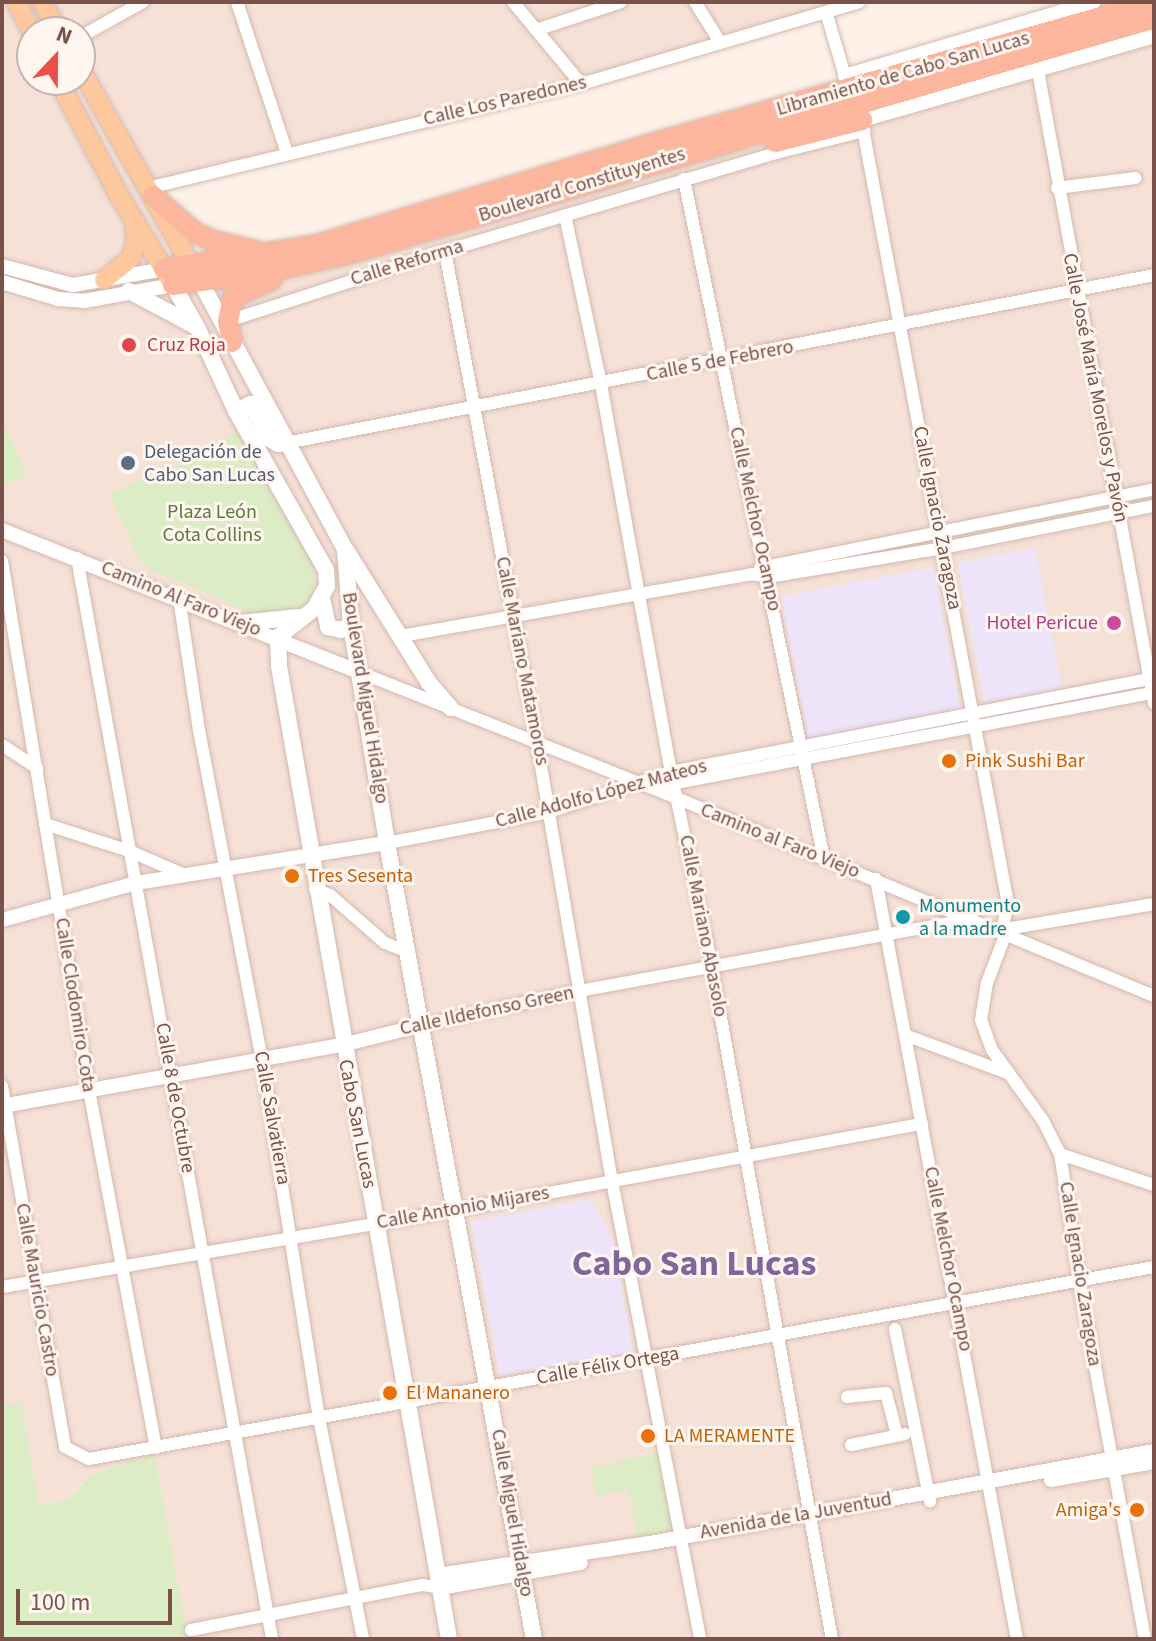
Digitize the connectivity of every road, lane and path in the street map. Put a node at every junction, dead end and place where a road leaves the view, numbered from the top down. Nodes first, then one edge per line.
1 (143, 2) edge
2 (237, 2) edge
3 (513, 2) edge
4 (617, 2) edge
5 (695, 2) edge
6 (859, 2) edge
7 (1094, 2) edge
8 (1154, 2) edge
9 (826, 12) junction
10 (1154, 18) edge
11 (96, 28) edge
12 (536, 30) junction
13 (1154, 36) edge
14 (720, 42) junction
15 (1009, 52) junction
16 (1038, 71) junction
17 (845, 76) junction
18 (581, 84) junction
19 (67, 96) edge
20 (96, 96) edge
21 (861, 118) junction
22 (287, 153) junction
23 (654, 154) junction
24 (1135, 178) dead end
25 (684, 179) junction
26 (1057, 188) junction
27 (151, 192) junction
28 (133, 215) junction
29 (565, 215) junction
30 (445, 251) junction
31 (280, 253) junction
32 (351, 253) junction
33 (2, 266) edge
34 (196, 273) junction
35 (1154, 275) edge
36 (168, 277) junction
37 (104, 280) junction
38 (2, 282) edge
39 (1075, 289) junction
40 (129, 291) junction
41 (901, 326) junction
42 (198, 329) junction
43 (230, 332) junction
44 (720, 361) junction
45 (601, 384) junction
46 (473, 407) junction
47 (236, 411) junction
48 (286, 443) junction
49 (1154, 489) edge
50 (1116, 497) junction
51 (1154, 506) edge
52 (1119, 514) junction
53 (940, 530) junction
54 (4, 533) edge
55 (943, 548) junction
56 (345, 549) junction
57 (77, 558) junction
58 (2, 561) edge
59 (766, 564) junction
60 (751, 574) junction
61 (768, 577) junction
62 (637, 595) junction
63 (179, 598) junction
64 (322, 598) junction
65 (305, 616) junction
66 (514, 616) junction
67 (241, 623) junction
68 (351, 625) junction
69 (401, 636) junction
70 (278, 637) junction
71 (359, 672) junction
72 (1152, 679) edge
73 (1153, 696) edge
74 (451, 708) junction
75 (976, 719) junction
76 (537, 743) junction
77 (2, 745) edge
78 (803, 752) junction
79 (37, 768) junction
80 (672, 778) junction
81 (645, 785) junction
82 (678, 799) junction
83 (549, 812) junction
84 (45, 824) junction
85 (387, 843) junction
86 (132, 852) junction
87 (309, 855) junction
88 (824, 859) junction
89 (224, 868) junction
90 (182, 874) junction
91 (876, 879) junction
92 (136, 883) junction
93 (315, 889) junction
94 (59, 902) junction
95 (1154, 904) edge
96 (972, 919) junction
97 (2, 920) edge
98 (1004, 932) junction
99 (888, 934) junction
100 (409, 952) junction
101 (712, 967) junction
102 (579, 991) junction
103 (1154, 996) edge
104 (422, 1025) junction
105 (905, 1035) junction
106 (342, 1045) junction
107 (262, 1059) junction
108 (1007, 1073) junction
109 (170, 1076) junction
110 (2, 1086) edge
111 (89, 1090) junction
112 (4, 1106) edge
113 (922, 1124) junction
114 (1060, 1154) junction
115 (744, 1157) junction
116 (612, 1181) junction
117 (1154, 1185) edge
118 (457, 1210) junction
119 (376, 1224) junction
120 (292, 1238) junction
121 (203, 1253) junction
122 (121, 1267) junction
123 (1154, 1267) edge
124 (1079, 1279) junction
125 (36, 1282) junction
126 (2, 1287) edge
127 (955, 1301) junction
128 (895, 1329) dead end
129 (777, 1336) junction
130 (648, 1359) junction
131 (490, 1387) junction
132 (847, 1397) dead end
133 (409, 1402) junction
134 (319, 1418) junction
135 (916, 1432) junction
136 (235, 1433) junction
137 (897, 1435) junction
138 (851, 1445) dead end
139 (65, 1447) joint
140 (156, 1448) junction
141 (1154, 1451) edge
142 (1154, 1462) edge
143 (1112, 1464) junction
144 (991, 1486) junction
145 (929, 1497) junction
146 (811, 1518) junction
147 (683, 1541) junction
148 (520, 1568) junction
149 (435, 1583) junction
150 (355, 1598) junction
151 (268, 1615) junction
152 (191, 1630) dead end
153 (272, 1639) edge
154 (363, 1639) edge
155 (449, 1639) edge
156 (534, 1639) edge
157 (700, 1639) edge
158 (832, 1639) edge
159 (1017, 1639) edge
160 (1145, 1639) edge

1 - 11 street
2 - 22 street
3 - 12 street
4 - 12 street
5 - 14 street
6 - 9 street, Calle Los Paredones
7 - 17 street
8 - 15 highway, Libramiento de Cabo San Lucas
9 - 14 street, Calle Los Paredones
9 - 17 street
10 - 15 highway, Boulevard Constituyentes
12 - 18 street
13 - 16 street, Boulevard Constituyentes
14 - 18 street, Calle Los Paredones
15 - 21 highway, Boulevard Constituyentes
15 - 23 highway, Libramiento de Cabo San Lucas
16 - 21 street, Boulevard Constituyentes
16 - 26 street, Calle José María Morelos y Pavón
17 - 23 highway
18 - 22 street, Calle Los Paredones
19 - 28 main road, Boulevard Miguel Hidalgo
20 - 27 main road, Boulevard Miguel Hidalgo
21 - 23 highway, Boulevard Constituyentes
21 - 25 street, Calle Reforma
21 - 41 street, Calle Ignacio Zaragoza
22 - 27 street, Calle Los Paredones
23 - 31 highway, Boulevard Constituyentes
23 - 32 highway, Boulevard Constituyentes
24 - 26 street
25 - 29 street, Calle Reforma
25 - 44 street, Calle Melchor Ocampo
26 - 39 street, Calle José María Morelos y Pavón
27 - 31 highway
27 - 34 main road, Boulevard Miguel Hidalgo
28 - 36 main road, Boulevard Miguel Hidalgo
28 - 37 main road
29 - 30 street, Calle Reforma
29 - 45 street, Calle Mariano Abasolo
30 - 43 street, Calle Reforma
30 - 46 street, Calle Mariano Matamoros
31 - 34 highway, Boulevard Constituyentes
32 - 34 highway, Boulevard Constituyentes
32 - 43 highway
33 - 37 street, Boulevard Constituyentes
34 - 36 highway, Boulevard Constituyentes
34 - 43 main road, Boulevard Miguel Hidalgo
35 - 39 street, Calle 5 de Febrero
36 - 37 street, Boulevard Constituyentes
36 - 40 street, Boulevard Constituyentes
36 - 42 main road, Boulevard Miguel Hidalgo
38 - 40 street, Boulevard Constituyentes
39 - 41 street, Calle 5 de Febrero
39 - 50 street, Calle José María Morelos y Pavón
40 - 42 main road
41 - 44 street, Calle 5 de Febrero
41 - 53 street, Calle Ignacio Zaragoza
42 - 47 main road, Boulevard Miguel Hidalgo
43 - 48 main road, Boulevard Miguel Hidalgo
44 - 45 street, Calle 5 de Febrero
44 - 59 street, Calle Melchor Ocampo
45 - 46 street, Calle 5 de Febrero
45 - 62 street, Calle Mariano Abasolo
46 - 48 street, Calle 5 de Febrero
46 - 66 street, Calle Mariano Matamoros
47 - 48 main road
47 - 64 main road, Boulevard Miguel Hidalgo
48 - 56 main road, Boulevard Miguel Hidalgo
49 - 50 street
50 - 52 street, Calle José María Morelos y Pavón
50 - 53 street
51 - 52 street
52 - 55 street
52 - 72 street, Calle José María Morelos y Pavón
53 - 55 street, Calle Ignacio Zaragoza
53 - 59 street
54 - 57 street, Camino Al Faro Viejo
55 - 61 street
55 - 75 street, Calle Ignacio Zaragoza
56 - 68 main road, Boulevard Miguel Hidalgo
56 - 69 main road
57 - 63 street, Camino Al Faro Viejo
57 - 86 street, Calle 8 de Octubre
58 - 79 street, Calle Clodomiro Cota
59 - 60 street
59 - 61 street, Calle Melchor Ocampo
60 - 61 street
60 - 62 street
61 - 78 street, Calle Melchor Ocampo
62 - 66 street
62 - 80 street, Calle Mariano Abasolo
63 - 67 street, Camino Al Faro Viejo
63 - 89 street, Calle Salvatierra
64 - 65 main road, Boulevard Miguel Hidalgo
64 - 68 main road
65 - 67 main road
65 - 70 main road, Boulevard Miguel Hidalgo
66 - 69 street
66 - 76 street, Calle Mariano Matamoros
67 - 70 street, Camino Al Faro Viejo
68 - 71 main road, Boulevard Miguel Hidalgo
69 - 74 main road
70 - 71 street, Camino Al Faro Viejo
70 - 87 main road, Cabo San Lucas
71 - 74 street, Camino al Faro Viejo
71 - 85 main road, Boulevard Miguel Hidalgo
72 - 73 street, Calle José María Morelos y Pavón
72 - 75 street, Calle Adolfo López Mateos
73 - 75 street, Calle Adolfo López Mateos
74 - 76 street, Camino al Faro Viejo
75 - 78 street, Calle Adolfo López Mateos
75 - 98 street, Calle Ignacio Zaragoza
76 - 81 street, Camino al Faro Viejo
76 - 83 street, Calle Mariano Matamoros
77 - 79 street
78 - 80 street, Calle Adolfo López Mateos
78 - 88 street, Calle Melchor Ocampo
79 - 84 street, Calle Clodomiro Cota
80 - 81 street, Calle Adolfo López Mateos
80 - 82 street, Calle Mariano Abasolo
81 - 82 street, Camino al Faro Viejo
81 - 83 street, Calle Adolfo López Mateos
82 - 88 street, Camino al Faro Viejo
82 - 101 street, Calle Mariano Abasolo
83 - 85 street, Calle Adolfo López Mateos
83 - 102 street, Calle Mariano Matamoros
84 - 86 street
84 - 94 street, Calle Clodomiro Cota
85 - 87 street, Calle Adolfo López Mateos
85 - 100 main road, Boulevard Miguel Hidalgo
86 - 90 street
86 - 92 street, Calle 8 de Octubre
87 - 89 street, Calle Adolfo López Mateos
87 - 93 main road, Cabo San Lucas
88 - 91 street, Camino al Faro Viejo
89 - 90 street, Calle Adolfo López Mateos
89 - 107 street, Calle Salvatierra
90 - 92 street, Calle Adolfo López Mateos
91 - 96 street, Camino al Faro Viejo
91 - 99 street, Calle Melchor Ocampo
92 - 94 street, Calle Adolfo López Mateos
92 - 109 street, Calle 8 de Octubre
93 - 100 street
93 - 106 main road, Cabo San Lucas
94 - 97 street, Calle Adolfo López Mateos
94 - 111 street, Calle Clodomiro Cota
95 - 98 street
96 - 98 street, Camino al Faro Viejo
96 - 99 street, Calle Ildefonso Green
98 - 103 street, Camino al Faro Viejo
98 - 108 street, Calle Ignacio Zaragoza
99 - 101 street, Calle Ildefonso Green
99 - 105 street, Calle Melchor Ocampo
100 - 104 main road, Boulevard Miguel Hidalgo
101 - 102 street, Calle Ildefonso Green
101 - 115 street, Calle Mariano Abasolo
102 - 104 street, Calle Ildefonso Green
102 - 116 street, Calle Mariano Matamoros
104 - 106 street, Calle Ildefonso Green
104 - 118 main road, Boulevard Miguel Hidalgo
105 - 108 street
105 - 113 street, Calle Melchor Ocampo
106 - 107 street, Calle Ildefonso Green
106 - 119 main road, Cabo San Lucas
107 - 109 street, Calle Ildefonso Green
107 - 120 street, Calle Salvatierra
108 - 114 street, Calle Ignacio Zaragoza
109 - 111 street, Calle Ildefonso Green
109 - 121 street, Calle 8 de Octubre
110 - 112 street, Calle Mauricio Castro
111 - 112 street, Calle Ildefonso Green
111 - 122 street, Calle Clodomiro Cota
112 - 125 street, Calle Mauricio Castro
113 - 115 street, Calle Antonio Mijares
113 - 127 street, Calle Melchor Ocampo
114 - 117 street
114 - 124 street, Calle Ignacio Zaragoza
115 - 116 street, Calle Antonio Mijares
115 - 129 street, Calle Mariano Abasolo
116 - 118 street, Calle Antonio Mijares
116 - 130 street, Calle Mariano Matamoros
118 - 119 street, Calle Antonio Mijares
118 - 131 main road, Boulevard Miguel Hidalgo
119 - 120 street, Calle Antonio Mijares
119 - 133 main road, Cabo San Lucas
120 - 121 street, Calle Antonio Mijares
120 - 134 street, Calle Salvatierra
121 - 122 street, Calle Antonio Mijares
121 - 136 street, Calle 8 de Octubre
122 - 125 street, Calle Antonio Mijares
122 - 140 street, Calle Clodomiro Cota
123 - 124 street, Calle Félix Ortega
124 - 127 street, Calle Félix Ortega
124 - 143 street, Calle Ignacio Zaragoza
125 - 126 street, Calle Antonio Mijares
125 - 139 street, Calle Mauricio Castro
127 - 129 street, Calle Félix Ortega
127 - 144 street, Calle Melchor Ocampo
128 - 135 street
129 - 130 street, Calle Félix Ortega
129 - 146 street, Calle Mariano Abasolo
130 - 131 street, Calle Félix Ortega
130 - 147 street, Calle Mariano Matamoros
131 - 133 street, Calle Félix Ortega
131 - 148 main road, Calle Miguel Hidalgo
132 - 137 street
133 - 134 street, Calle Félix Ortega
133 - 149 main road, Cabo San Lucas
134 - 136 street, Calle Félix Ortega
134 - 150 street, Calle Salvatierra
135 - 137 street
135 - 145 street
136 - 140 street, Calle Félix Ortega
136 - 151 street, Calle 8 de Octubre
137 - 138 street
139 - 140 street, Calle Félix Ortega
141 - 143 street, Avenida de la Juventud
142 - 143 street, Avenida de la Juventud
143 - 144 street, Avenida de la Juventud
143 - 160 street, Calle Ignacio Zaragoza
144 - 145 street, Avenida de la Juventud
144 - 159 street, Calle Melchor Ocampo
145 - 146 street, Avenida de la Juventud
146 - 147 street, Avenida de la Juventud
146 - 158 street, Calle Mariano Abasolo
147 - 148 street, Avenida de la Juventud
147 - 157 street, Calle Mariano Matamoros
148 - 149 street, Avenida de la Juventud
148 - 156 main road, Calle Miguel Hidalgo
149 - 150 street
149 - 155 main road, Cabo San Lucas
150 - 151 street
150 - 154 street, Calle Salvatierra
151 - 152 street
151 - 153 street, Calle 8 de Octubre

